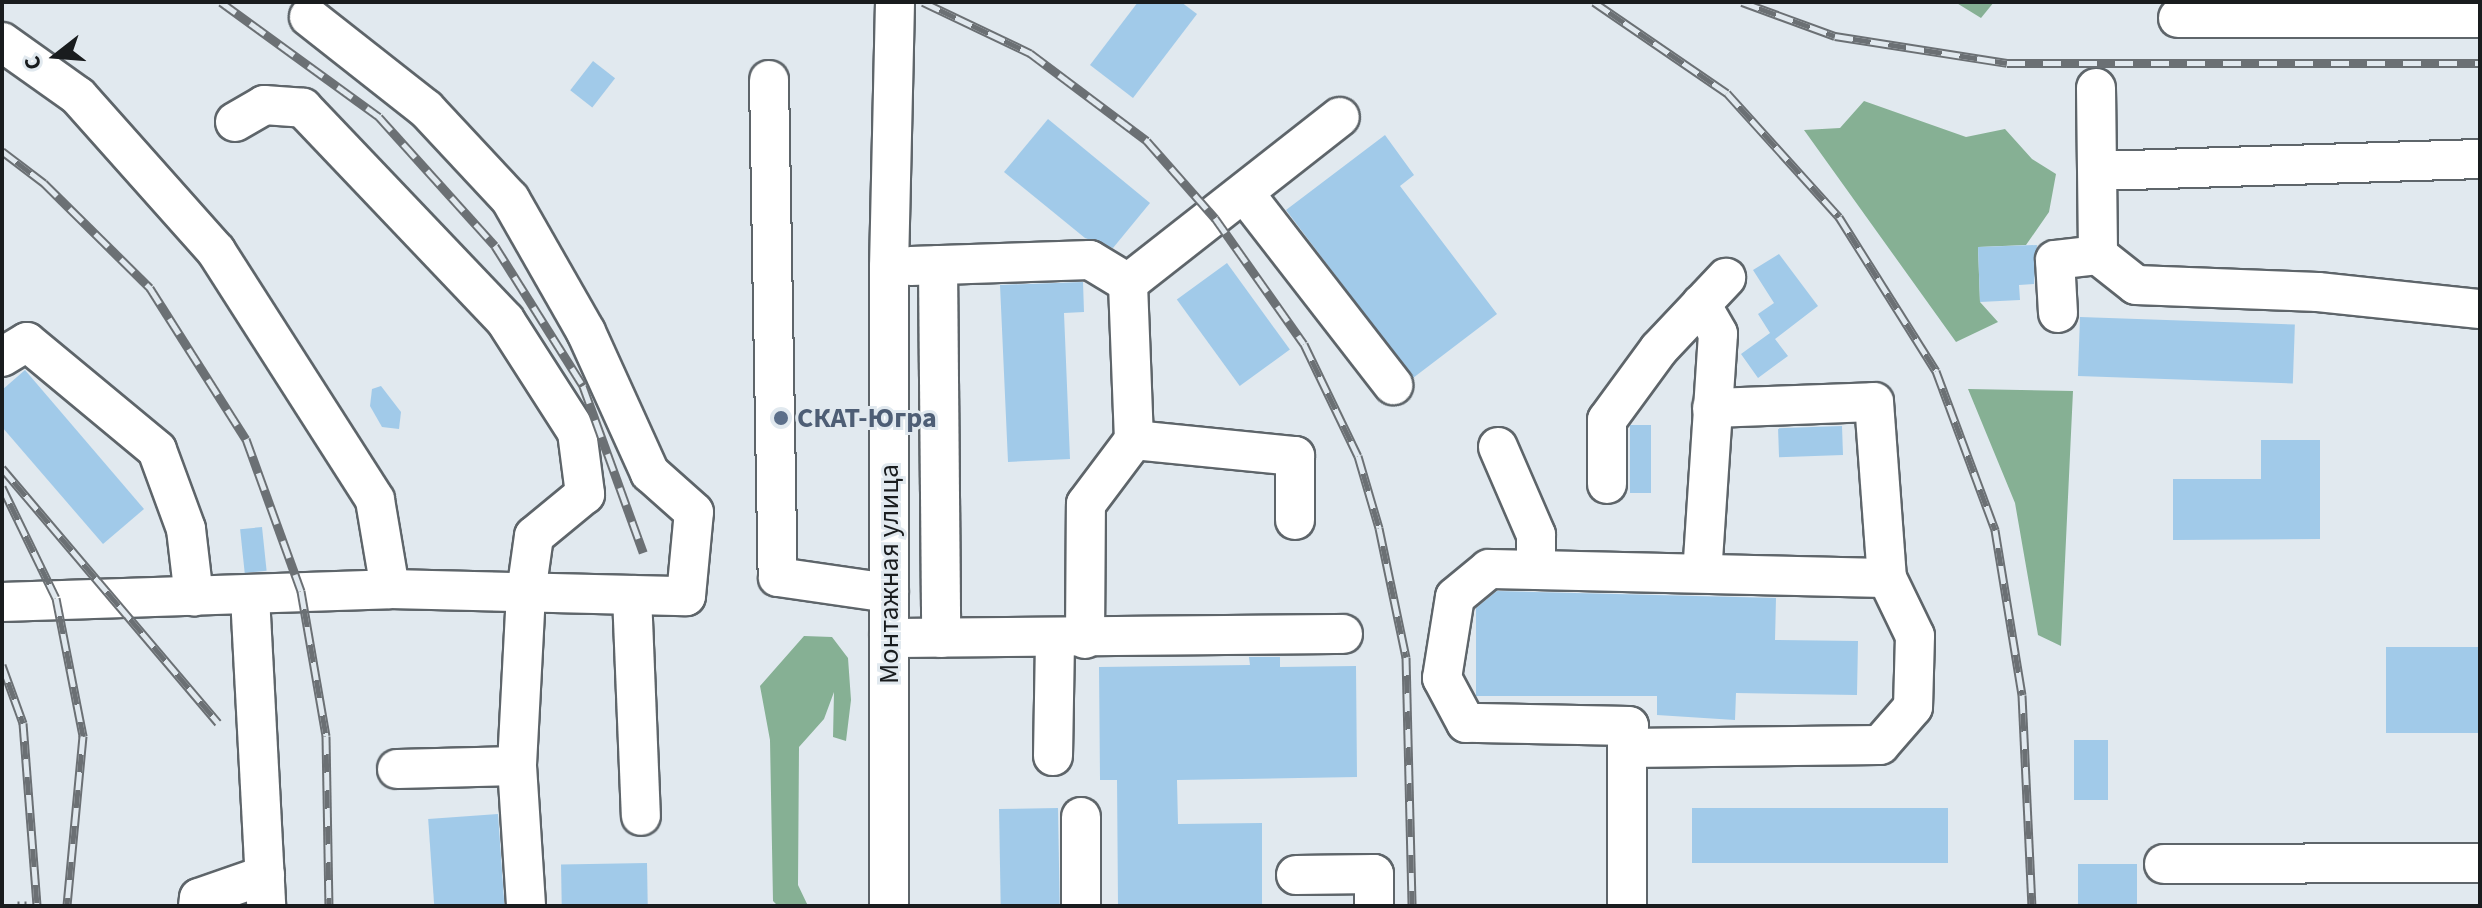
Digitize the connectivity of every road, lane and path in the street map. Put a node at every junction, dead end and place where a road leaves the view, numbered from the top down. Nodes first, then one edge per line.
1 (895, 2) edge
2 (309, 17) dead end
3 (2178, 18) dead end
4 (2480, 18) edge
5 (2, 42) edge
6 (769, 80) dead end
7 (2096, 88) dead end
8 (1340, 117) dead end
9 (235, 122) dead end
10 (2480, 159) edge
11 (2098, 171) junction
12 (1245, 194) junction
13 (2098, 255) junction
14 (938, 265) junction
15 (889, 267) junction
16 (1128, 283) junction
17 (2480, 309) edge
18 (2058, 313) dead end
19 (2, 357) edge
20 (1393, 385) dead end
21 (1712, 408) junction
22 (1134, 440) junction
23 (1498, 447) dead end
24 (1607, 484) dead end
25 (1295, 520) dead end
26 (1536, 570) junction
27 (1702, 572) junction
28 (1887, 578) junction
29 (390, 589) junction
30 (526, 593) junction
31 (889, 593) junction
32 (632, 595) junction
33 (250, 596) junction
34 (194, 597) junction
35 (2, 602) edge
36 (1343, 634) dead end
37 (889, 638) junction
38 (941, 638) junction
39 (1070, 639) junction
40 (1627, 748) junction
41 (1053, 756) dead end
42 (517, 766) junction
43 (397, 769) dead end
44 (641, 816) dead end
45 (1081, 817) dead end
46 (2480, 863) edge
47 (2164, 864) dead end
48 (1296, 875) dead end
49 (266, 890) edge
50 (198, 906) edge
51 (526, 906) edge
52 (889, 906) edge
53 (1081, 906) edge
54 (1374, 906) edge
55 (1627, 906) edge

1 - 15 street, Монтажная улица
2 - 32 street
3 - 4 street
5 - 29 street
6 - 31 street
7 - 11 street
8 - 12 street
9 - 30 street
10 - 11 street
11 - 13 street
12 - 16 street
12 - 20 street
13 - 17 street
13 - 18 street
14 - 15 street
14 - 16 street
14 - 38 street
15 - 31 street, Монтажная улица
16 - 22 street
19 - 34 street
21 - 24 street
21 - 27 street
21 - 28 street
22 - 25 street
22 - 39 street
23 - 26 street
26 - 27 street
26 - 40 street
27 - 28 street
28 - 40 street
29 - 30 street
29 - 33 street
30 - 32 street
30 - 42 street
31 - 37 street, Монтажная улица
32 - 44 street
33 - 34 street
33 - 49 street
34 - 35 street
36 - 39 street
37 - 38 street
37 - 52 street, Монтажная улица
38 - 39 street
39 - 41 street
40 - 55 street
42 - 43 street
42 - 51 street
45 - 53 street
46 - 47 street
48 - 54 street
49 - 50 street

